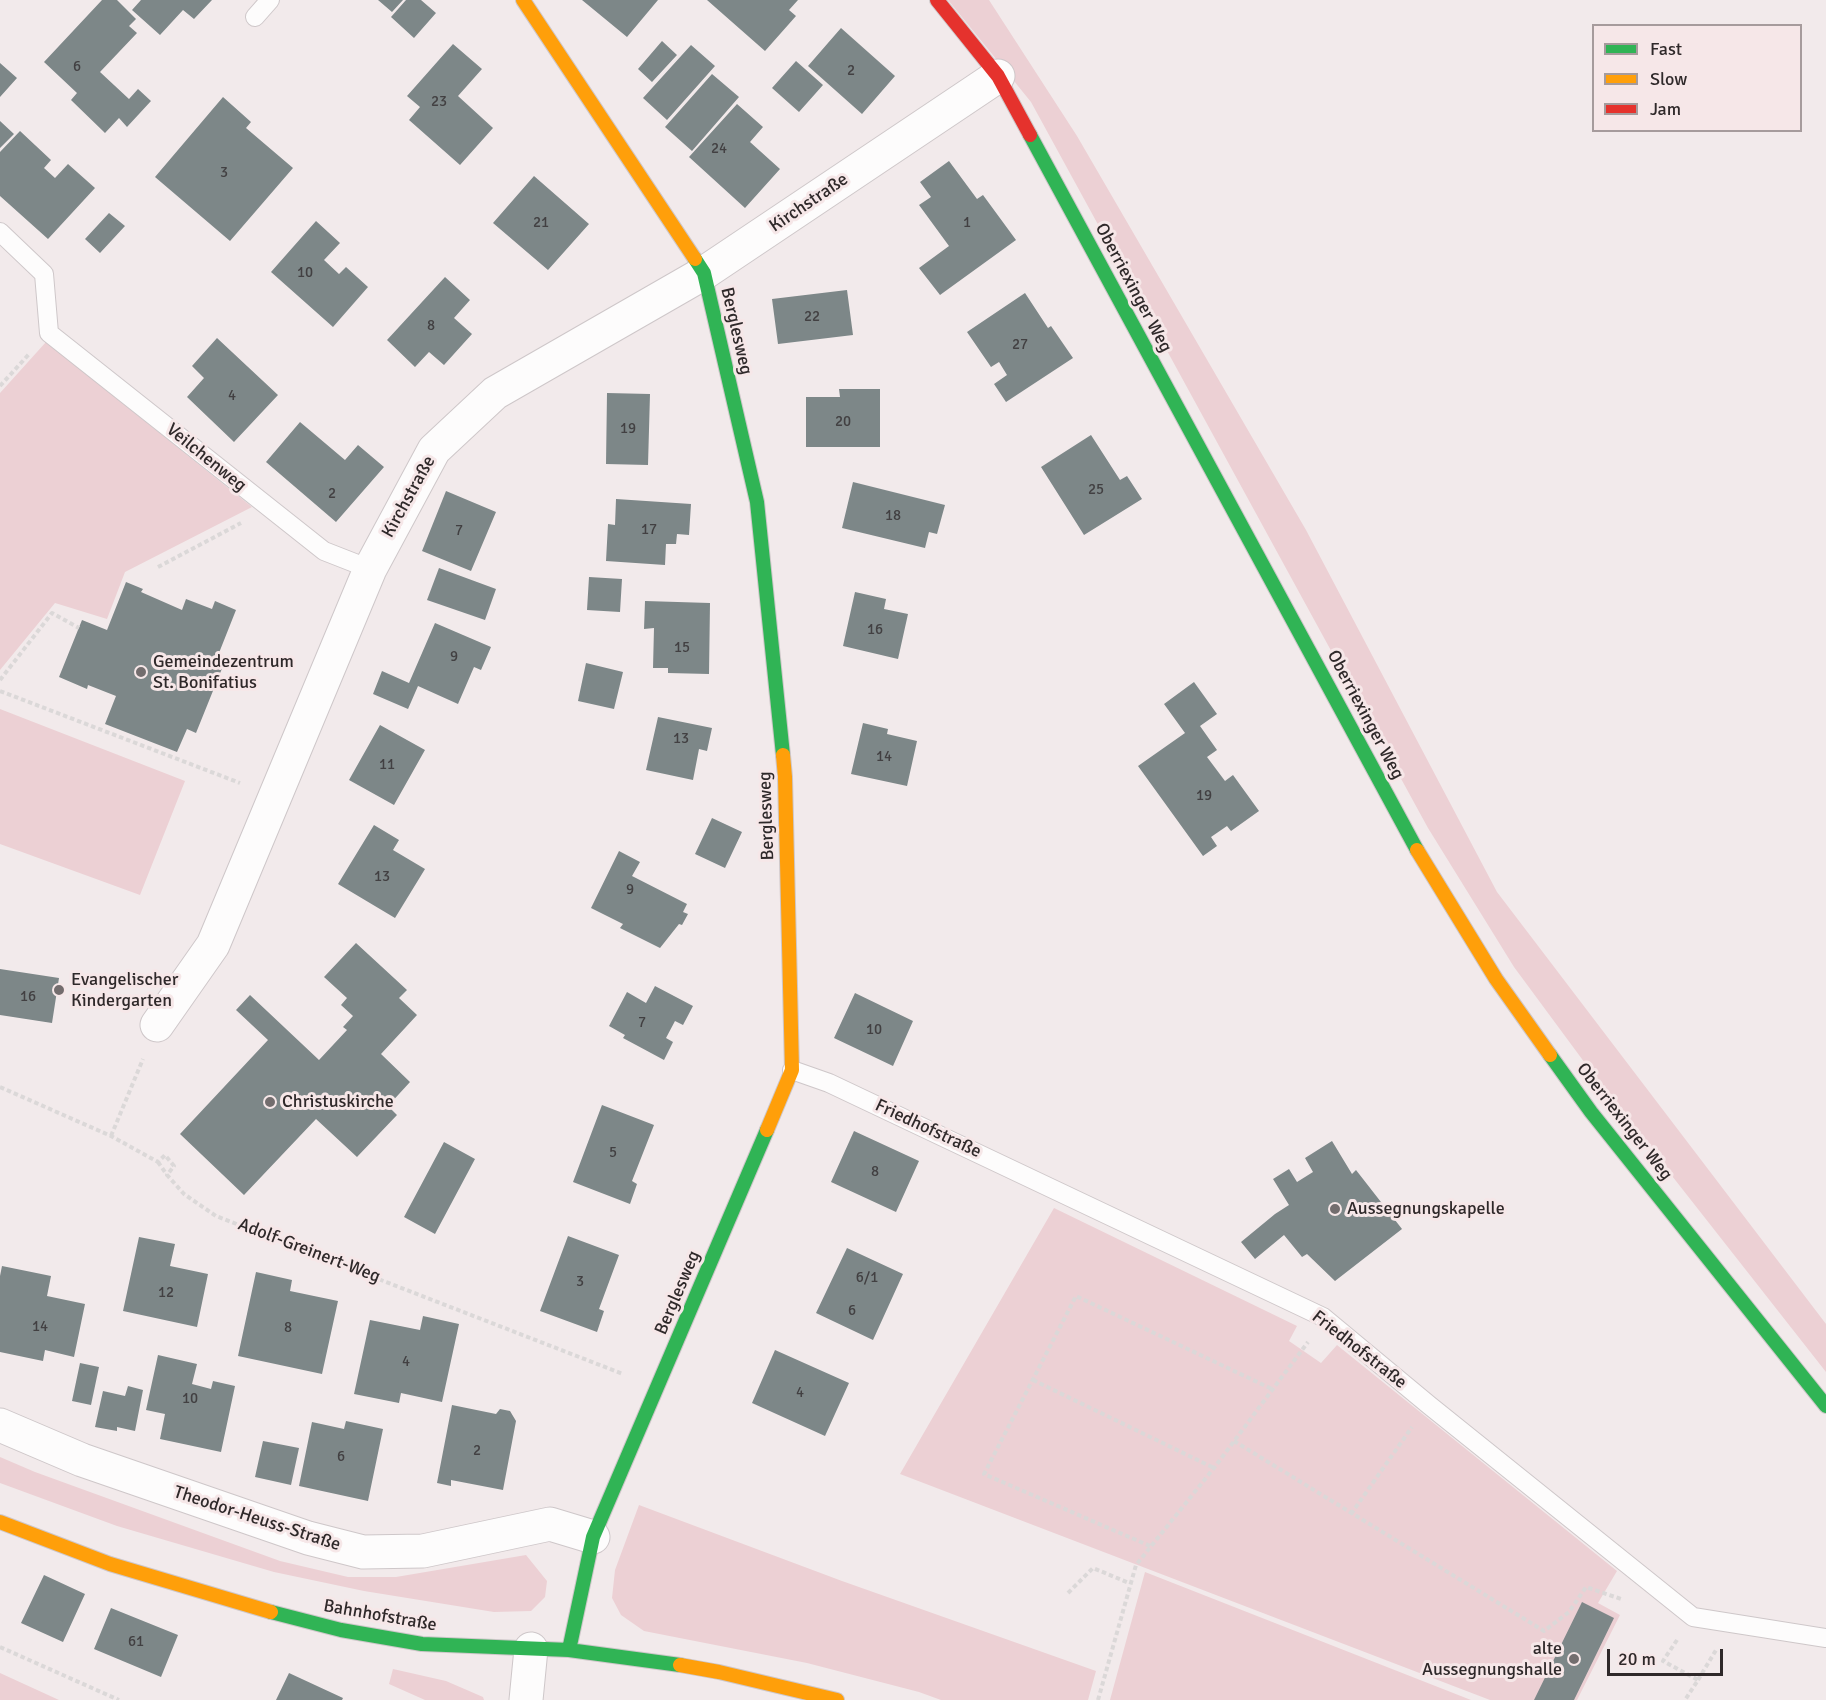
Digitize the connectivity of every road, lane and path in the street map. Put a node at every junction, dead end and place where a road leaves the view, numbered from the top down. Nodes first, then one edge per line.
1 (270, 0) edge
2 (523, 0) edge
3 (937, 0) edge
4 (255, 17) dead end
5 (998, 76) junction
6 (0, 232) edge
7 (704, 273) junction
8 (49, 333) junction
9 (0, 386) edge
10 (266, 506) junction
11 (158, 567) dead end
12 (370, 569) junction
13 (79, 628) dead end
14 (0, 680) edge
15 (0, 692) edge
16 (274, 796) junction
17 (157, 1025) joint
18 (792, 1070) junction
19 (0, 1087) edge
20 (111, 1136) junction
21 (158, 1162) junction
22 (166, 1174) junction
23 (1323, 1317) junction
24 (1033, 1380) junction
25 (658, 1386) junction
26 (1272, 1389) junction
27 (1429, 1405) junction
28 (1826, 1406) edge
29 (0, 1425) edge
30 (1234, 1442) junction
31 (1214, 1468) junction
32 (1351, 1514) junction
33 (0, 1522) edge
34 (593, 1537) junction
35 (1150, 1546) junction
36 (1129, 1583) junction
37 (1068, 1593) dead end
38 (1605, 1594) dead end
39 (1693, 1617) junction
40 (1826, 1638) edge
41 (0, 1647) edge
42 (531, 1649) junction
43 (569, 1650) junction
44 (1709, 1662) dead end
45 (1698, 1680) junction
46 (530, 1698) edge
47 (119, 1700) edge
48 (837, 1700) edge
49 (1098, 1700) edge
50 (1685, 1700) edge

1 - 4 lane
2 - 7 street, Berglesweg
3 - 5 street, Oberriexinger Weg
5 - 7 street, Kirchstraße
5 - 28 street, Oberriexinger Weg
6 - 8 lane
7 - 12 street, Kirchstraße
7 - 18 street, Berglesweg
8 - 9 path
8 - 10 lane, Veilchenweg
10 - 11 path
10 - 12 lane, Veilchenweg
12 - 16 street, Kirchstraße
13 - 14 path
15 - 16 path
16 - 17 street, Kirchstraße
17 - 20 path
18 - 23 lane, Friedhofstraße
18 - 25 street, Berglesweg
19 - 20 path, Adolf-Greinert-Weg
20 - 21 path, Adolf-Greinert-Weg
21 - 22 path
21 - 22 path, Adolf-Greinert-Weg
22 - 25 path, Adolf-Greinert-Weg
23 - 26 path
23 - 27 lane, Friedhofstraße
24 - 26 path
24 - 31 path
24 - 35 path
25 - 34 street, Berglesweg
26 - 30 path
27 - 32 path
27 - 39 lane, Friedhofstraße
29 - 34 street, Theodor-Heuss-Straße
30 - 31 path
30 - 32 path
31 - 35 path
32 - 38 path
33 - 42 street, Bahnhofstraße
34 - 43 street, Berglesweg
35 - 36 path
36 - 37 path
36 - 49 path
39 - 40 lane, Friedhofstraße
39 - 45 path
41 - 47 path
42 - 43 street, Bahnhofstraße
42 - 46 street
43 - 48 street, Bahnhofstraße
44 - 45 path
45 - 50 path

